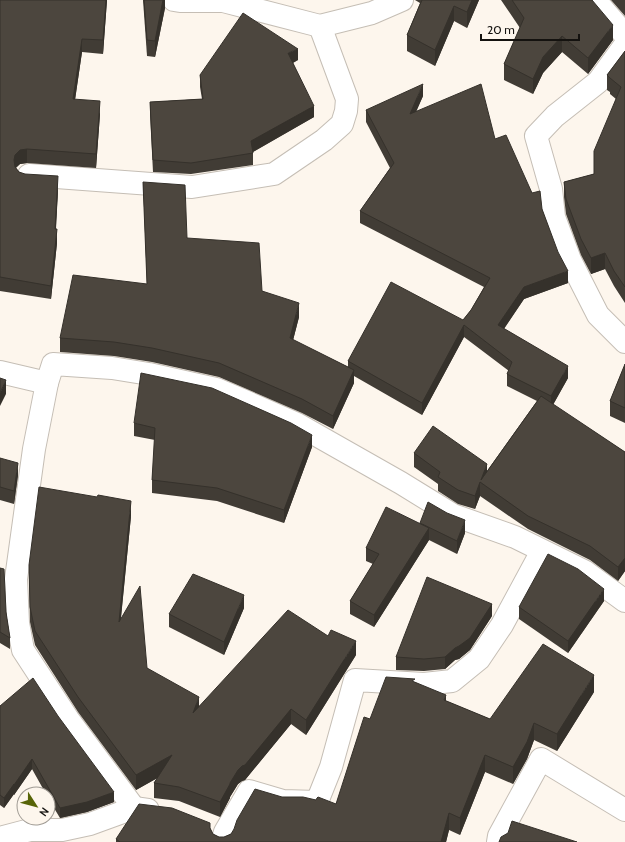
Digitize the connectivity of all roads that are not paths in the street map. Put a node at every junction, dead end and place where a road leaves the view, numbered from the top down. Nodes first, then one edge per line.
1 (174, 0) edge
2 (402, 0) edge
3 (595, 0) edge
4 (320, 26) junction
5 (625, 35) edge
6 (625, 45) edge
7 (26, 175) edge
8 (625, 342) edge
9 (0, 372) edge
10 (47, 382) junction
11 (542, 550) junction
12 (625, 601) edge
13 (134, 808) junction
14 (625, 810) edge
15 (168, 812) edge
16 (204, 824) edge
17 (224, 837) edge
18 (0, 838) edge
19 (498, 842) edge

1 - 4 street
2 - 4 street
3 - 5 street
4 - 7 street
6 - 8 street
9 - 10 street
10 - 11 street
10 - 13 street
11 - 12 street
11 - 17 street
13 - 15 street
13 - 18 street
14 - 19 street
16 - 17 street

